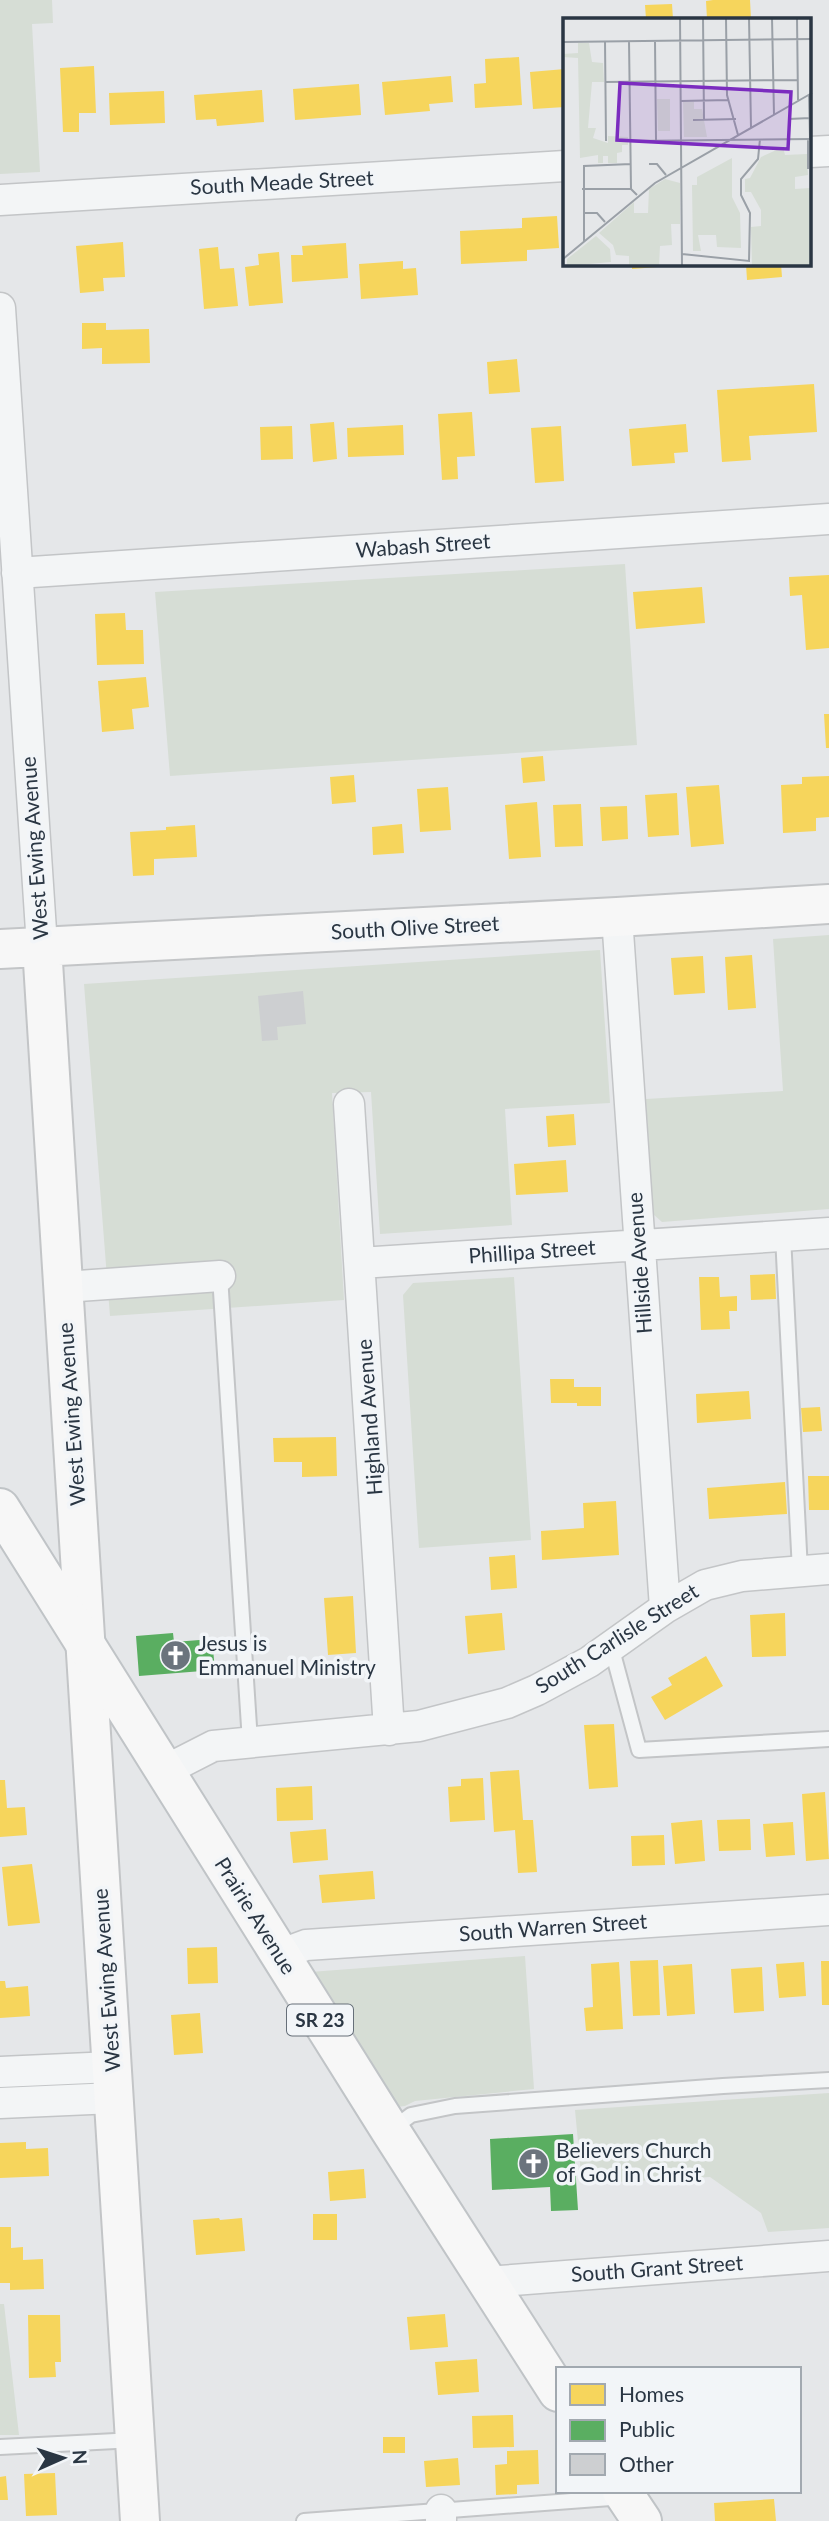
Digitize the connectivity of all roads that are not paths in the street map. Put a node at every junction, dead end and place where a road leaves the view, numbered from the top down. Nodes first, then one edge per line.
1 (563, 166) edge
2 (0, 200) edge
3 (0, 308) edge
4 (829, 519) edge
5 (17, 573) junction
6 (829, 904) edge
7 (617, 918) junction
8 (42, 946) junction
9 (0, 949) edge
10 (349, 1104) dead end
11 (829, 1233) edge
12 (783, 1236) junction
13 (639, 1245) junction
14 (360, 1263) junction
15 (220, 1276) joint
16 (64, 1287) junction
17 (0, 1508) edge
18 (815, 1570) edge
19 (665, 1608) junction
20 (86, 1644) junction
21 (611, 1646) junction
22 (389, 1730) junction
23 (829, 1739) edge
24 (250, 1742) junction
25 (164, 1771) junction
26 (829, 1910) edge
27 (279, 1955) junction
28 (0, 2073) edge
29 (829, 2080) edge
30 (113, 2082) junction
31 (0, 2103) edge
32 (390, 2130) junction
33 (829, 2256) edge
34 (486, 2282) junction
35 (556, 2389) edge
36 (135, 2440) junction
37 (0, 2447) edge
38 (630, 2503) edge
39 (441, 2515) edge
40 (141, 2521) edge
41 (304, 2521) edge

1 - 2 street, South Meade Street
3 - 5 street, West Ewing Avenue
4 - 5 street, Wabash Street
5 - 8 street, West Ewing Avenue
6 - 7 street, South Olive Street
7 - 8 street, South Olive Street
7 - 13 street, Hillside Avenue
8 - 9 street, South Olive Street
8 - 16 street, West Ewing Avenue
10 - 14 street, Highland Avenue
11 - 12 street, Phillipa Street
12 - 13 street, Phillipa Street
12 - 18 lane
13 - 14 street, Phillipa Street
13 - 19 street, Hillside Avenue
14 - 22 street, Highland Avenue
15 - 16 street
15 - 24 lane
16 - 20 street, West Ewing Avenue
17 - 20 street, Prairie Avenue / SR 23
18 - 19 street, South Carlisle Street
19 - 21 street, South Carlisle Street
20 - 25 street, Prairie Avenue / SR 23
20 - 30 street, West Ewing Avenue
21 - 22 street, South Carlisle Street
21 - 23 lane
22 - 24 street, South Carlisle Street
24 - 25 street, South Carlisle Street
25 - 27 street, Prairie Avenue / SR 23
26 - 27 street, South Warren Street
27 - 32 street, Prairie Avenue / SR 23
28 - 30 street
29 - 32 lane
30 - 31 street
30 - 36 street, West Ewing Avenue
32 - 34 street, Prairie Avenue / SR 23
33 - 34 street, South Grant Street
34 - 35 street, Prairie Avenue / SR 23
36 - 37 lane
36 - 40 street, West Ewing Avenue
38 - 39 lane
39 - 41 lane

